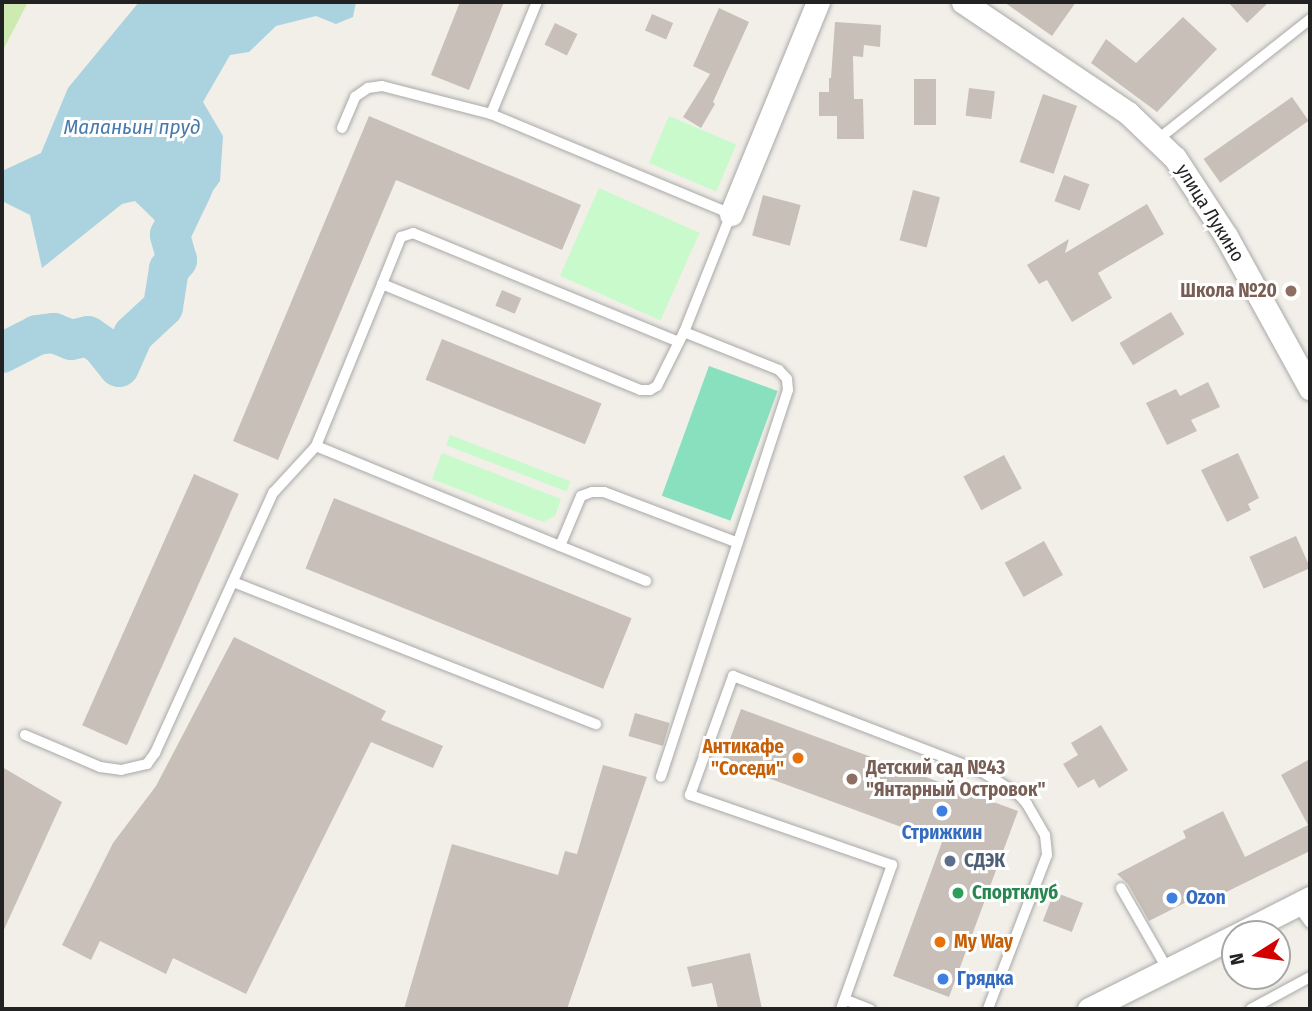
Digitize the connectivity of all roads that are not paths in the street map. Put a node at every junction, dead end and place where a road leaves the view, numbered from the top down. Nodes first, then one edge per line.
1 (537, 2) edge
2 (818, 2) edge
3 (963, 2) edge
4 (1310, 19) edge
5 (491, 114) junction
6 (342, 128) dead end
7 (1157, 140) junction
8 (731, 214) junction
9 (382, 284) junction
10 (681, 337) junction
11 (1310, 388) edge
12 (316, 446) junction
13 (738, 543) junction
14 (560, 546) junction
15 (646, 581) dead end
16 (233, 582) junction
17 (596, 724) dead end
18 (24, 735) dead end
19 (661, 776) dead end
20 (1121, 888) dead end
21 (1306, 909) edge
22 (1277, 920) edge
23 (1221, 943) edge
24 (1168, 970) junction
25 (1310, 977) edge
26 (844, 1005) edge
27 (870, 1009) edge
28 (988, 1009) edge
29 (1089, 1009) edge
30 (1251, 1009) edge

1 - 5 lane
2 - 8 street
3 - 7 street, улица Лукино
4 - 7 lane
5 - 6 lane
5 - 8 lane
7 - 11 street, улица Лукино
8 - 10 lane
9 - 10 lane
9 - 10 lane
9 - 12 lane
10 - 13 lane
12 - 14 lane
12 - 16 lane
13 - 14 lane
13 - 19 lane
14 - 15 lane
16 - 17 lane
16 - 18 lane
20 - 24 lane
21 - 22 street
23 - 24 street
24 - 29 street
25 - 30 lane
26 - 27 lane
26 - 28 lane

